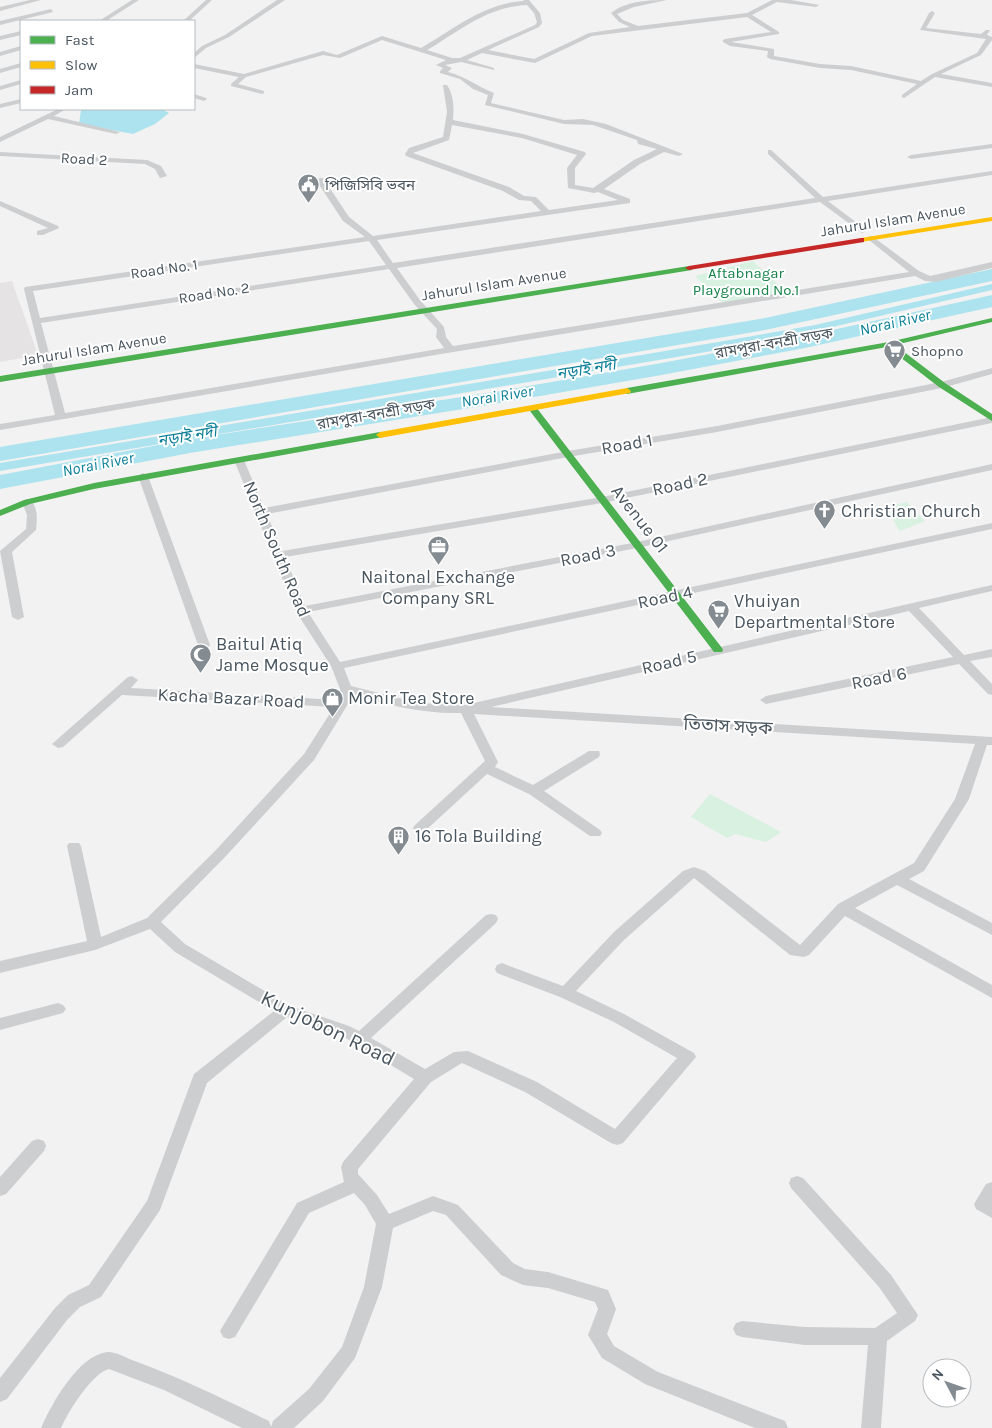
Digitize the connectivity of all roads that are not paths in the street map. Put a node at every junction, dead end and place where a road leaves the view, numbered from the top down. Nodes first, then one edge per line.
1 (136, 0) edge
2 (209, 0) edge
3 (282, 0) edge
4 (664, 0) edge
5 (776, 0) edge
6 (35, 1) edge
7 (527, 1) edge
8 (816, 5) dead end
9 (0, 9) edge
10 (932, 13) dead end
11 (748, 14) junction
12 (104, 20) edge
13 (187, 20) edge
14 (0, 23) edge
15 (639, 28) junction
16 (20, 33) edge
17 (988, 35) edge
18 (0, 38) edge
19 (20, 48) edge
20 (984, 48) junction
21 (197, 50) edge
22 (992, 50) edge
23 (420, 51) junction
24 (483, 51) junction
25 (0, 54) edge
26 (452, 60) junction
27 (461, 60) junction
28 (20, 65) edge
29 (195, 66) edge
30 (492, 69) dead end
31 (0, 71) edge
32 (934, 75) junction
33 (244, 76) junction
34 (20, 82) edge
35 (922, 83) junction
36 (992, 84) edge
37 (445, 86) dead end
38 (0, 88) edge
39 (262, 92) dead end
40 (195, 96) edge
41 (904, 96) dead end
42 (204, 99) dead end
43 (19, 102) edge
44 (0, 106) edge
45 (40, 110) edge
46 (62, 110) edge
47 (52, 115) junction
48 (450, 122) junction
49 (116, 132) dead end
50 (0, 140) edge
51 (992, 146) edge
52 (663, 149) junction
53 (0, 152) edge
54 (771, 152) dead end
55 (679, 154) dead end
56 (911, 157) dead end
57 (992, 173) edge
58 (163, 176) dead end
59 (320, 180) dead end
60 (598, 189) junction
61 (822, 200) junction
62 (0, 203) edge
63 (992, 210) edge
64 (548, 213) junction
65 (992, 219) edge
66 (40, 233) dead end
67 (867, 235) junction
68 (371, 238) junction
69 (992, 265) edge
70 (390, 266) junction
71 (916, 274) junction
72 (417, 302) junction
73 (426, 310) junction
74 (992, 314) edge
75 (992, 320) edge
76 (38, 321) junction
77 (889, 344) junction
78 (451, 350) junction
79 (48, 365) junction
80 (0, 367) edge
81 (992, 371) edge
82 (0, 379) edge
83 (942, 385) junction
84 (533, 409) junction
85 (60, 416) junction
86 (992, 419) edge
87 (0, 427) edge
88 (568, 454) junction
89 (239, 460) junction
90 (992, 468) edge
91 (143, 476) junction
92 (9, 496) dead end
93 (602, 500) junction
94 (27, 502) junction
95 (260, 512) junction
96 (0, 513) edge
97 (992, 526) edge
98 (637, 545) junction
99 (278, 555) junction
100 (992, 588) edge
101 (677, 595) junction
102 (912, 607) junction
103 (301, 610) junction
104 (18, 617) dead end
105 (204, 645) dead end
106 (718, 650) junction
107 (992, 653) edge
108 (962, 661) junction
109 (337, 666) junction
110 (132, 680) dead end
111 (346, 689) junction
112 (120, 691) junction
113 (992, 691) edge
114 (766, 700) dead end
115 (342, 704) junction
116 (464, 709) junction
117 (987, 741) edge
118 (58, 744) dead end
119 (594, 754) dead end
120 (487, 768) junction
121 (534, 791) junction
122 (420, 828) dead end
123 (595, 833) dead end
124 (74, 846) dead end
125 (898, 879) junction
126 (843, 908) junction
127 (491, 919) dead end
128 (152, 922) junction
129 (992, 930) edge
130 (95, 945) junction
131 (0, 967) edge
132 (502, 969) dead end
133 (992, 992) edge
134 (565, 993) junction
135 (58, 1010) dead end
136 (285, 1010) junction
137 (0, 1024) edge
138 (360, 1039) junction
139 (425, 1077) junction
140 (38, 1146) dead end
141 (797, 1183) dead end
142 (358, 1184) junction
143 (0, 1189) edge
144 (992, 1189) edge
145 (992, 1211) edge
146 (385, 1223) junction
147 (742, 1329) dead end
148 (229, 1331) dead end
149 (878, 1337) junction
150 (0, 1393) edge
151 (51, 1428) edge
152 (262, 1428) edge
153 (280, 1428) edge
154 (778, 1428) edge
155 (871, 1428) edge

1 - 12 street
2 - 13 street
3 - 21 street
4 - 15 street
5 - 8 street
5 - 11 street
6 - 9 street
6 - 14 street
7 - 23 street
7 - 24 street
10 - 17 street
11 - 15 street
11 - 35 street
15 - 24 street
16 - 18 street
17 - 20 street
19 - 25 street
20 - 22 street
20 - 32 street
23 - 26 street
23 - 33 street
24 - 27 street
26 - 27 street
26 - 52 street
27 - 30 street
28 - 31 street
29 - 33 street
32 - 35 street
32 - 36 street
33 - 39 street
34 - 38 street
35 - 41 street
37 - 48 street
40 - 42 street
43 - 44 street
45 - 47 street
46 - 47 street
47 - 49 street
47 - 50 street
48 - 60 street
48 - 64 street
51 - 56 street
52 - 55 street
52 - 60 street
53 - 58 street, Road 2
54 - 61 street
57 - 61 street, Road No. 2
59 - 68 street
60 - 64 street
61 - 67 street
61 - 70 street, Road No. 2
62 - 66 street
63 - 67 street, Jahurul Islam Avenue
64 - 68 street
65 - 67 street, Jahurul Islam Avenue
67 - 71 street
67 - 72 street, Jahurul Islam Avenue
67 - 73 street, Jahurul Islam Avenue
68 - 70 street
68 - 76 street, Road No. 1
69 - 71 street
70 - 72 street
70 - 76 street, Road No. 2
71 - 78 street
72 - 73 street
72 - 79 street, Jahurul Islam Avenue
73 - 78 street
73 - 79 street, Jahurul Islam Avenue
74 - 92 street, রামপুরা-বনশ্রী সড়ক
75 - 77 street, রামপুরা-বনশ্রী সড়ক
76 - 79 street, Road No. 1
77 - 83 street
77 - 84 street, রামপুরা-বনশ্রী সড়ক
78 - 85 street
79 - 80 street, Jahurul Islam Avenue
79 - 82 street, Jahurul Islam Avenue
79 - 85 street, Road No. 1
81 - 83 street, Road 1
83 - 86 street
83 - 88 street, Road 1
84 - 88 street, Avenue 01
84 - 89 street, রামপুরা-বনশ্রী সড়ক
85 - 87 street
86 - 93 street, Road 2
88 - 93 street, Avenue 01
88 - 95 street, Road 1
89 - 91 street, রামপুরা-বনশ্রী সড়ক
89 - 95 street, North South Road
90 - 98 street, Road 3
91 - 94 street, রামপুরা-বনশ্রী সড়ক
91 - 105 street
93 - 98 street, Avenue 01
93 - 99 street, Road 2
94 - 96 street, রামপুরা-বনশ্রী সড়ক
94 - 104 street
95 - 99 street, North South Road
97 - 101 street, Road 4
98 - 101 street, Avenue 01
98 - 103 street, Road 3
99 - 103 street, North South Road
100 - 102 street, Road 5
101 - 106 street, Avenue 01
101 - 109 street, Road 4
102 - 106 street, Road 5
102 - 108 street
103 - 109 street, North South Road
106 - 116 street, Road 5
107 - 108 street, Road 6
108 - 113 street
108 - 114 street, Road 6
109 - 111 street, North South Road
110 - 112 street
111 - 115 street
111 - 116 street, Road 5
112 - 115 street, Kacha Bazar Road
112 - 118 street
115 - 128 street
116 - 117 street, তিতাস সড়ক
116 - 120 street
117 - 125 street
119 - 121 street
120 - 121 street
120 - 122 street
121 - 123 street
124 - 130 street
125 - 126 street
125 - 129 street
126 - 133 street
126 - 134 street
127 - 138 street
128 - 130 street
128 - 136 street, Kunjobon Road
130 - 131 street
132 - 134 street
134 - 139 street
135 - 137 street
136 - 138 street, Kunjobon Road
136 - 150 street
138 - 139 street, Kunjobon Road
139 - 142 street
140 - 143 street
141 - 149 street
142 - 146 street
142 - 148 street
144 - 145 street
146 - 153 street
146 - 154 street
147 - 149 street
149 - 155 street
151 - 152 street

